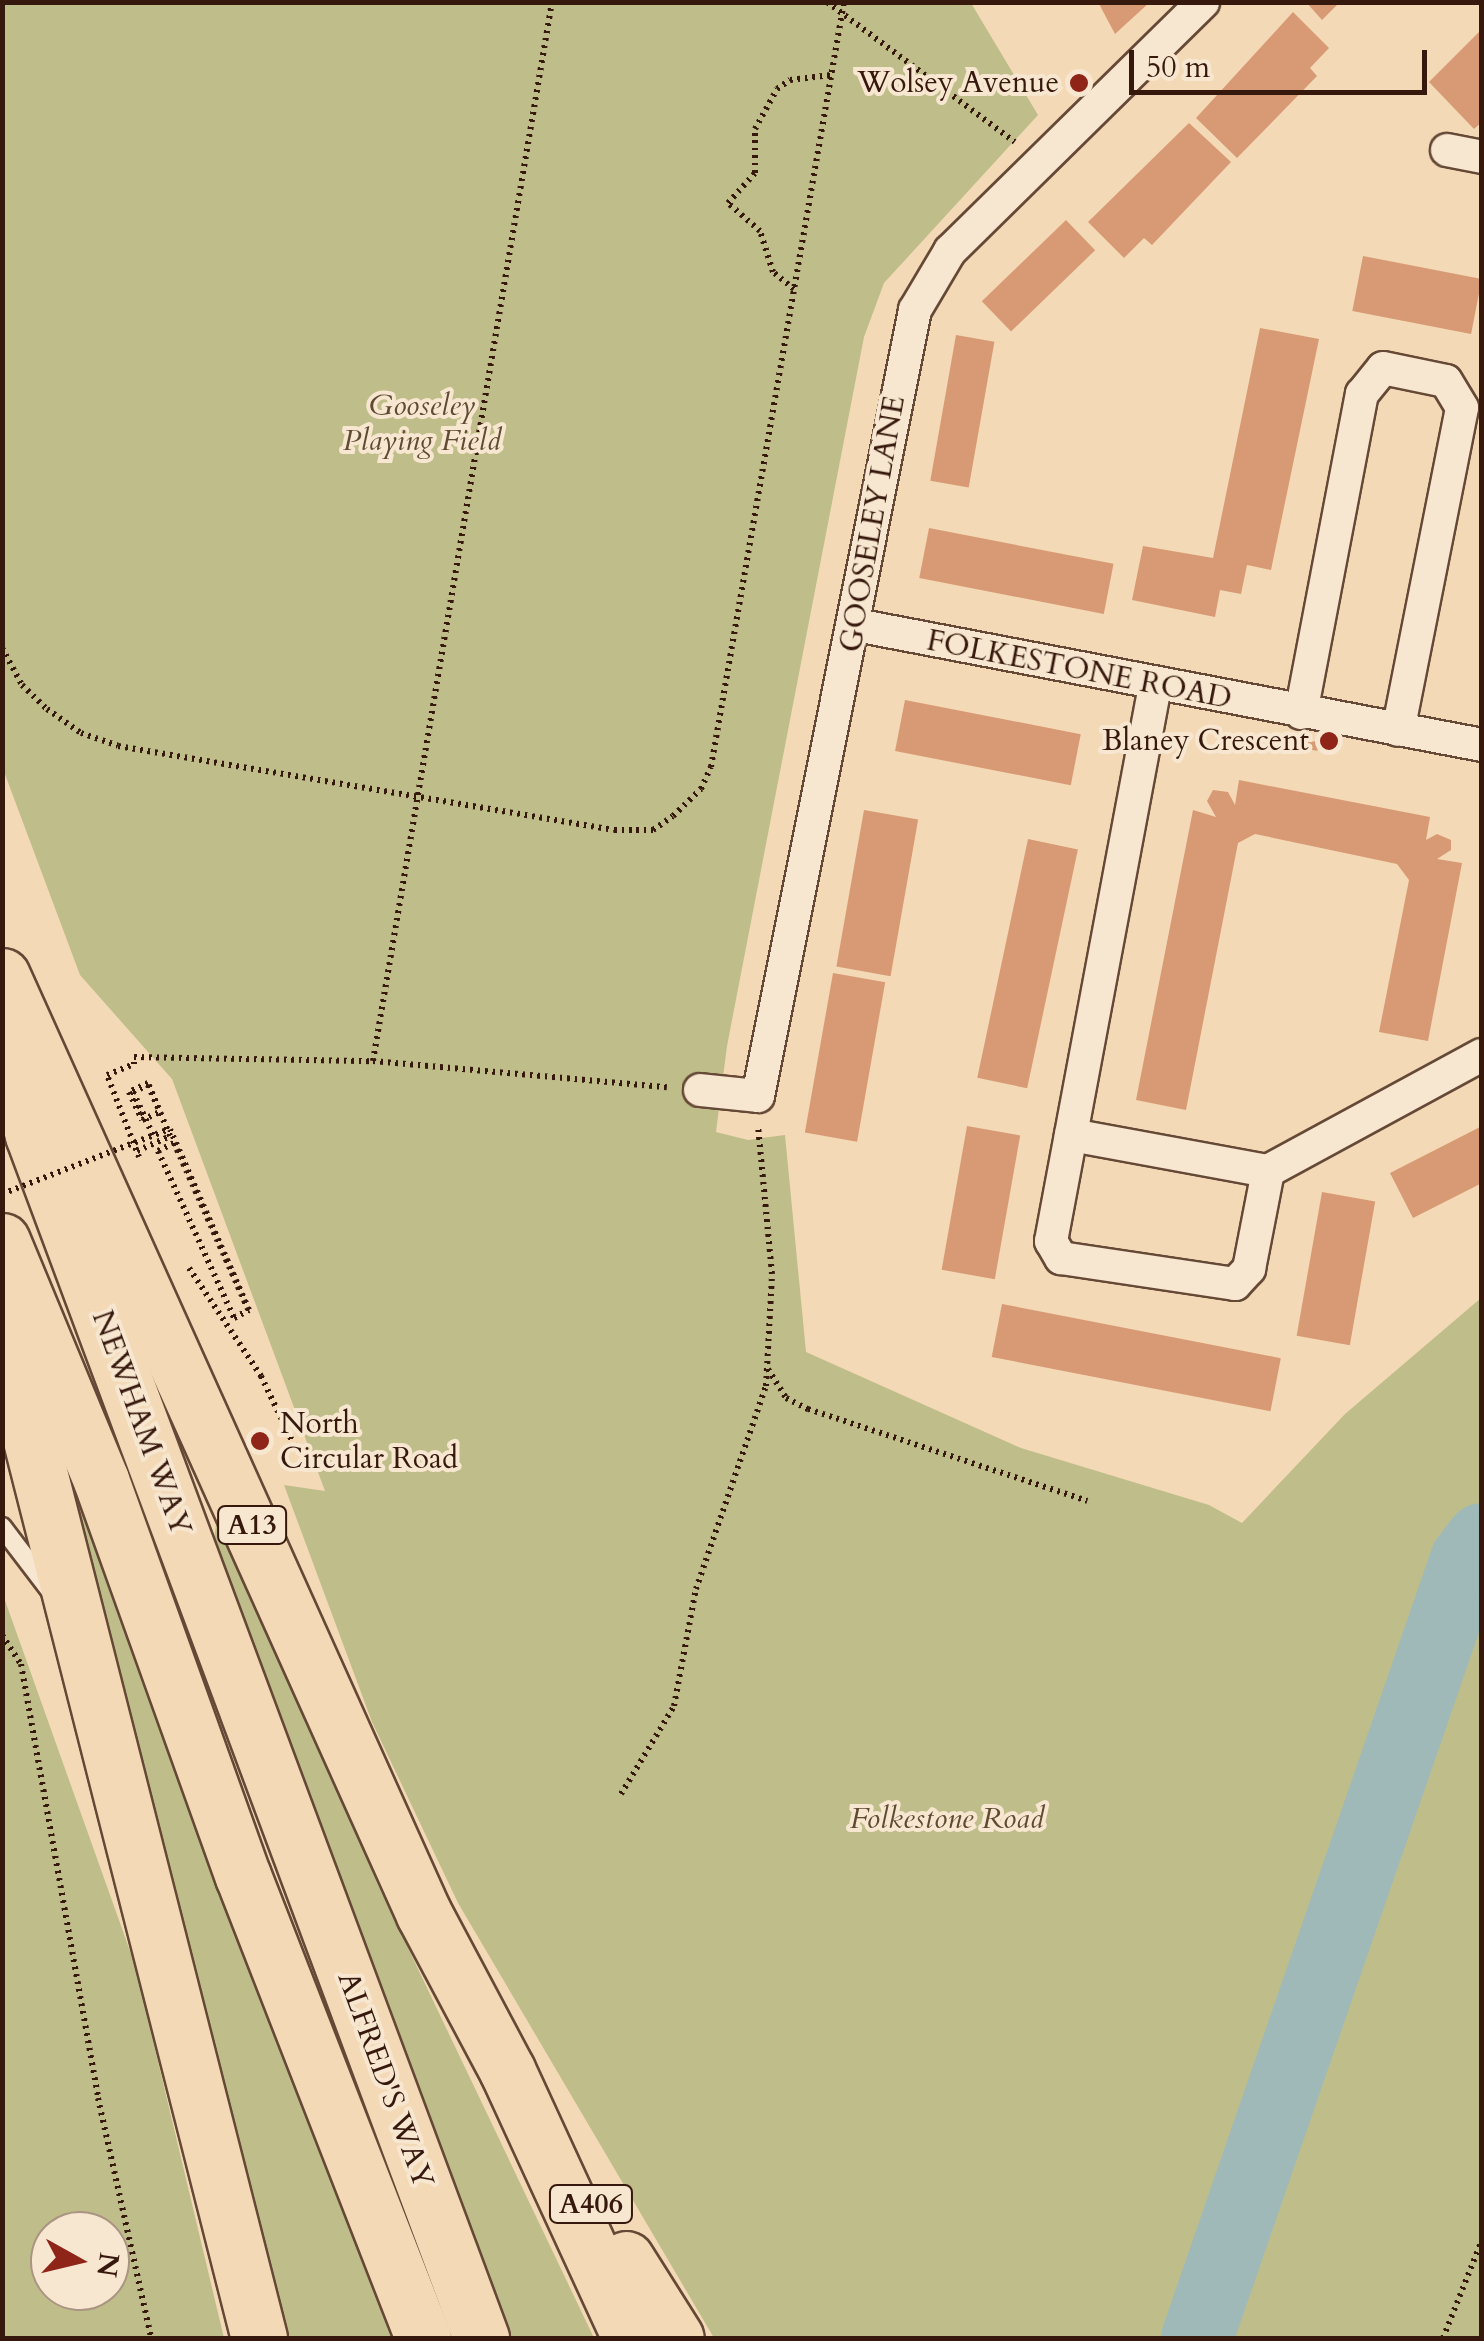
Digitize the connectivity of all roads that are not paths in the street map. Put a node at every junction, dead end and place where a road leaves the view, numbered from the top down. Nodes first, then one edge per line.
1 (1204, 2) edge
2 (1447, 150) dead end
3 (1482, 157) edge
4 (856, 625) junction
5 (1155, 686) junction
6 (1301, 713) junction
7 (1398, 730) junction
8 (1482, 745) edge
9 (2, 976) edge
10 (2, 1022) edge
11 (1482, 1055) edge
12 (700, 1090) road end
13 (1070, 1134) junction
14 (1268, 1171) junction
15 (2, 1241) edge
16 (2, 1326) edge
17 (2, 1527) edge
18 (77, 1627) junction
19 (289, 1822) joint
20 (243, 1876) joint
21 (507, 2070) junction
22 (259, 2338) edge
23 (422, 2338) edge
24 (481, 2338) edge
25 (630, 2338) edge
26 (676, 2338) edge

1 - 4 street, GOOSELEY LANE
2 - 3 street
4 - 5 street, FOLKESTONE ROAD
4 - 12 street, GOOSELEY LANE
5 - 6 street, FOLKESTONE ROAD
5 - 13 street
6 - 7 street, FOLKESTONE ROAD
6 - 7 street
7 - 8 street, FOLKESTONE ROAD
9 - 21 highway, A13
10 - 19 highway, NEWHAM WAY / A13
11 - 14 street
13 - 14 street
13 - 14 street
15 - 20 highway, NEWHAM WAY
16 - 18 highway
17 - 18 lane
18 - 22 highway
19 - 24 highway, ALFRED'S WAY / A13
20 - 23 highway, ALFRED'S WAY
21 - 25 highway, A13
21 - 26 highway, A406

